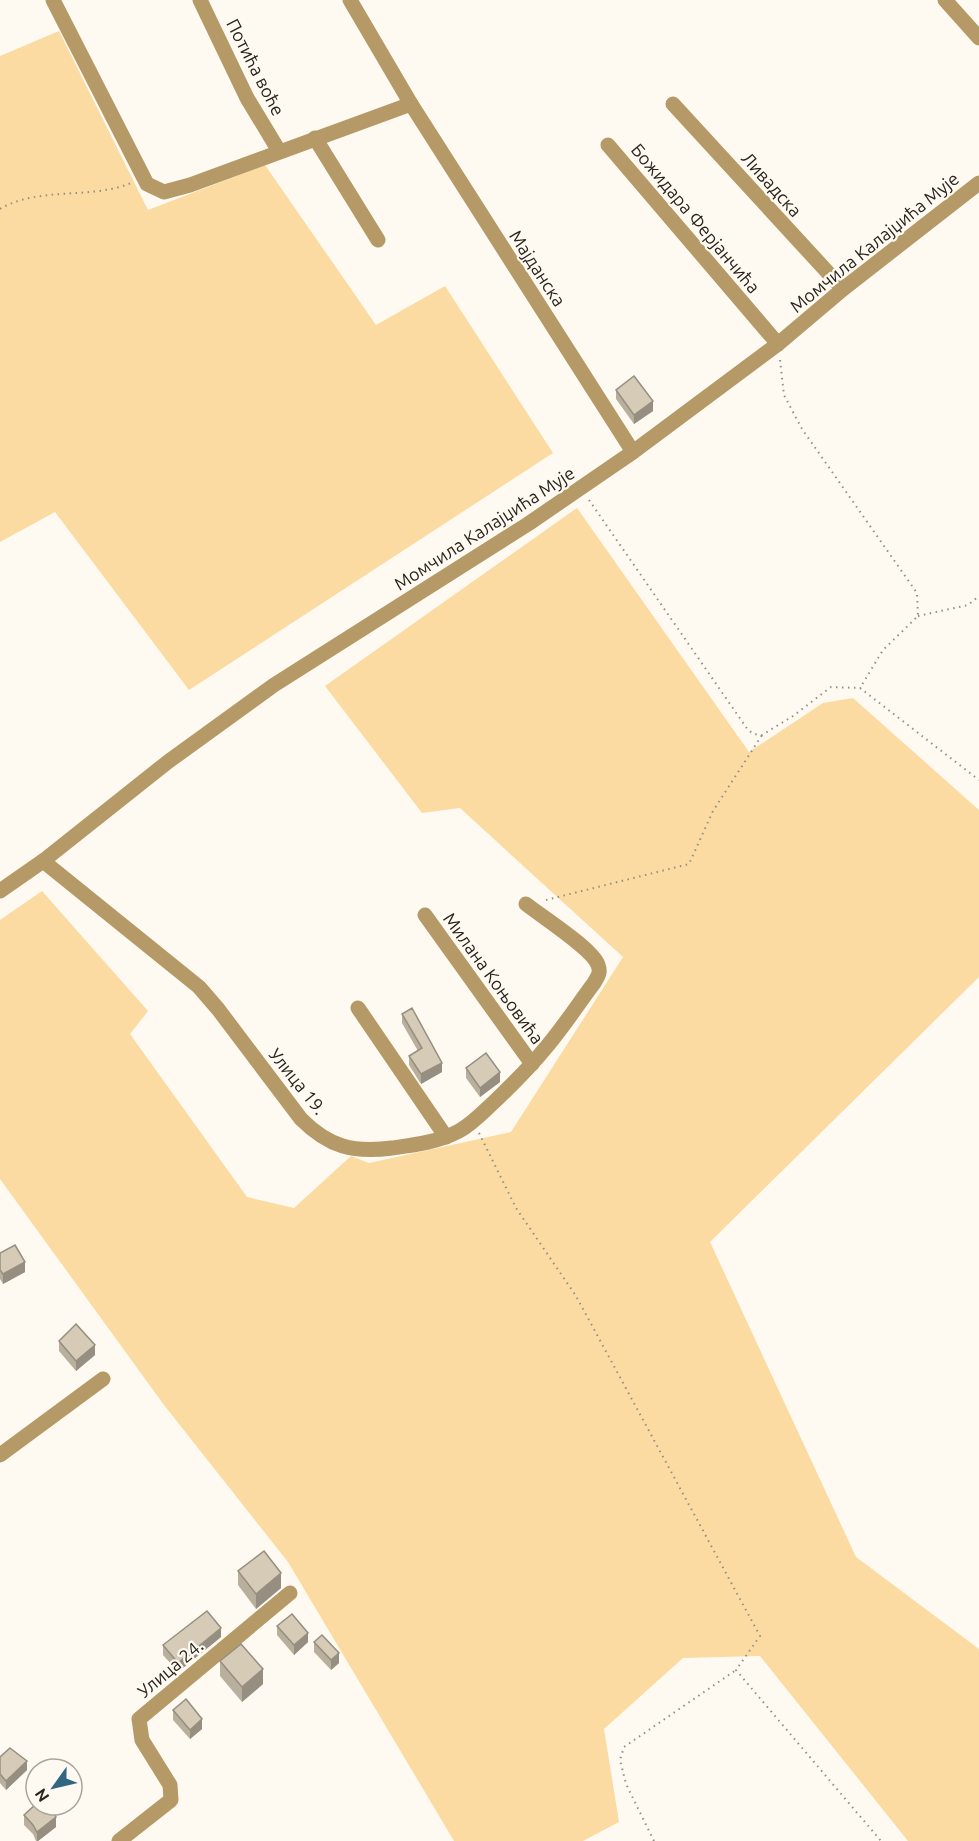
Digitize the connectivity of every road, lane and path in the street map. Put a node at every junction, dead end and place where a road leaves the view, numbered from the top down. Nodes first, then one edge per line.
1 (53, 0) edge
2 (200, 0) edge
3 (350, 0) edge
4 (945, 0) edge
5 (979, 38) edge
6 (411, 104) junction
7 (673, 104) dead end
8 (315, 138) junction
9 (608, 145) dead end
10 (279, 151) junction
11 (143, 177) junction
12 (979, 183) edge
13 (0, 209) edge
14 (378, 240) dead end
15 (843, 290) junction
16 (778, 344) junction
17 (633, 452) junction
18 (582, 488) junction
19 (979, 596) edge
20 (918, 616) junction
21 (860, 688) junction
22 (762, 735) junction
23 (979, 780) edge
24 (43, 861) junction
25 (0, 891) edge
26 (526, 904) joint
27 (425, 915) dead end
28 (358, 1008) dead end
29 (532, 1064) junction
30 (473, 1120) junction
31 (446, 1137) junction
32 (104, 1379) dead end
33 (0, 1455) edge
34 (290, 1593) dead end
35 (736, 1670) junction
36 (119, 1841) edge
37 (654, 1841) edge
38 (882, 1841) edge

1 - 11 street
2 - 10 street, Потића воће
3 - 6 street, Мајданска
4 - 5 street
6 - 8 street
6 - 17 street, Мајданска
7 - 15 street, Ливадска
8 - 10 street
8 - 14 street
9 - 16 street, Божидара Ферјанчића
10 - 11 street
11 - 13 path
12 - 15 street, Момчила Калајџића Мује
15 - 16 street, Момчила Калајџића Мује
16 - 17 street, Момчила Калајџића Мује
16 - 20 path
17 - 18 street, Момчила Калајџића Мује
18 - 22 path
18 - 24 street, Момчила Калајџића Мује
19 - 20 path
20 - 21 path
21 - 22 path
21 - 23 path
22 - 26 path
24 - 25 street, Момчила Калајџића Мује
24 - 31 street, Улица 19.
26 - 29 street, Улица 19.
27 - 29 street, Милана Коњовића
28 - 31 street
29 - 30 street, Улица 19.
30 - 31 street, Улица 19.
30 - 35 path
32 - 33 street
34 - 36 street, Улица 24.
35 - 37 path
35 - 38 path

